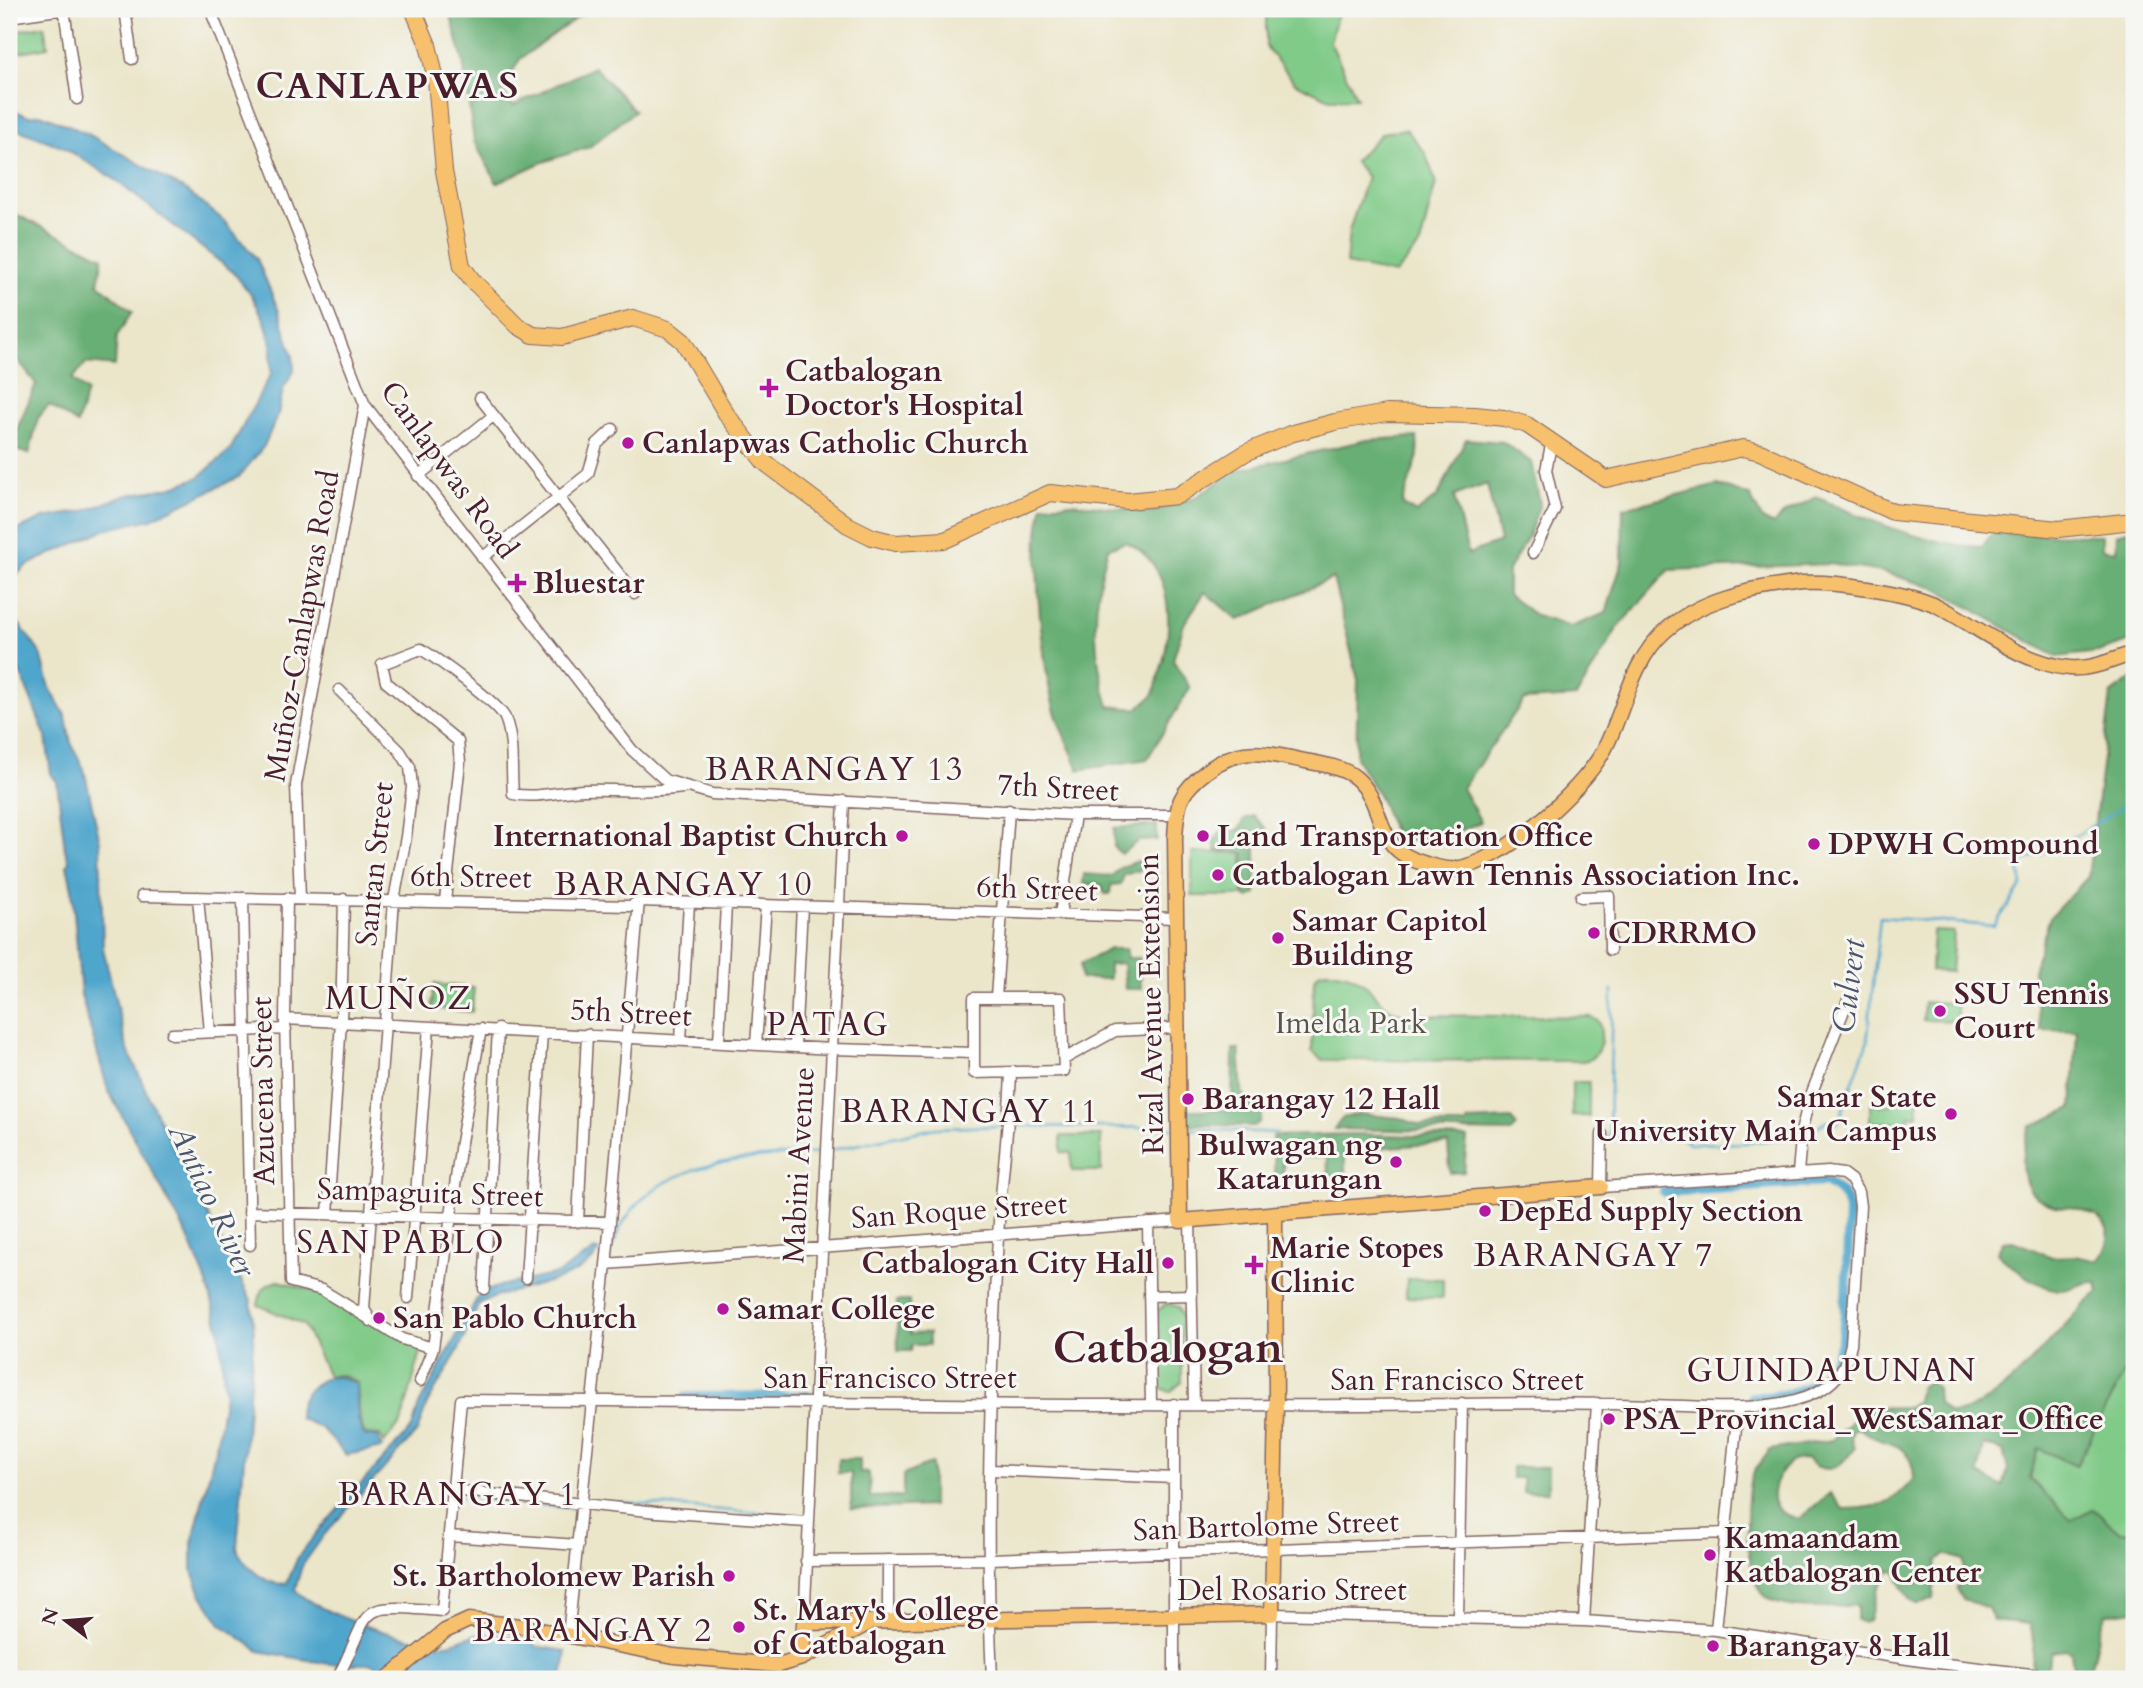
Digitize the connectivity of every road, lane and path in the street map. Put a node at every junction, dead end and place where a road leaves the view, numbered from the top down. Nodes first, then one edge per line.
1 (64, 9) edge
2 (125, 9) edge
3 (210, 9) edge
4 (413, 9) edge
5 (9, 17) edge
6 (132, 59) dead end
7 (77, 99) dead end
8 (480, 398) dead end
9 (365, 405) junction
10 (493, 416) junction
11 (613, 429) dead end
12 (1552, 440) junction
13 (418, 476) junction
14 (556, 499) junction
15 (2134, 521) edge
16 (1533, 553) dead end
17 (482, 558) junction
18 (635, 594) dead end
19 (2134, 653) edge
20 (338, 690) dead end
21 (686, 788) junction
22 (844, 802) junction
23 (1009, 810) junction
24 (1075, 815) junction
25 (1176, 816) junction
26 (142, 896) dead end
27 (198, 897) junction
28 (1581, 897) dead end
29 (243, 898) junction
30 (287, 898) junction
31 (300, 898) junction
32 (344, 899) junction
33 (394, 900) junction
34 (445, 901) junction
35 (639, 901) junction
36 (689, 903) junction
37 (726, 904) junction
38 (766, 905) junction
39 (802, 906) junction
40 (840, 908) junction
41 (1000, 913) junction
42 (1060, 915) junction
43 (1175, 918) junction
44 (1610, 950) dead end
45 (1850, 995) dead end
46 (996, 998) junction
47 (341, 1022) junction
48 (285, 1024) junction
49 (383, 1024) junction
50 (429, 1027) junction
51 (1176, 1028) junction
52 (481, 1029) junction
53 (498, 1029) junction
54 (244, 1030) junction
55 (210, 1032) junction
56 (542, 1033) junction
57 (172, 1034) dead end
58 (587, 1034) junction
59 (625, 1037) junction
60 (681, 1040) junction
61 (719, 1042) junction
62 (756, 1045) junction
63 (795, 1046) junction
64 (832, 1049) junction
65 (974, 1053) junction
66 (1063, 1059) junction
67 (1011, 1073) junction
68 (1602, 1138) dead end
69 (1798, 1172) junction
70 (1601, 1188) junction
71 (249, 1212) junction
72 (290, 1213) junction
73 (328, 1214) junction
74 (1275, 1214) junction
75 (371, 1216) junction
76 (414, 1217) junction
77 (486, 1218) junction
78 (452, 1219) junction
79 (530, 1220) junction
80 (1185, 1220) junction
81 (578, 1222) junction
82 (610, 1222) junction
83 (1148, 1223) junction
84 (998, 1234) junction
85 (250, 1245) dead end
86 (821, 1248) junction
87 (607, 1255) junction
88 (526, 1278) dead end
89 (484, 1289) dead end
90 (1192, 1295) junction
91 (1149, 1296) junction
92 (408, 1298) dead end
93 (371, 1321) junction
94 (433, 1348) junction
95 (421, 1381) dead end
96 (593, 1398) junction
97 (813, 1402) junction
98 (991, 1402) junction
99 (1597, 1403) junction
100 (1151, 1404) junction
101 (1174, 1404) junction
102 (1194, 1404) junction
103 (1462, 1404) junction
104 (1276, 1405) junction
105 (1738, 1407) junction
106 (991, 1470) junction
107 (1174, 1478) junction
108 (453, 1490) junction
109 (582, 1505) junction
110 (807, 1522) junction
111 (1727, 1533) junction
112 (449, 1536) junction
113 (1589, 1539) junction
114 (1459, 1544) junction
115 (578, 1545) junction
116 (1273, 1549) junction
117 (1174, 1553) junction
118 (990, 1559) junction
119 (888, 1560) junction
120 (806, 1561) junction
121 (1272, 1614) junction
122 (1175, 1616) junction
123 (1458, 1618) junction
124 (989, 1621) junction
125 (1584, 1621) junction
126 (804, 1623) junction
127 (868, 1623) junction
128 (888, 1623) junction
129 (1716, 1630) junction
130 (568, 1636) junction
131 (803, 1658) junction
132 (339, 1676) edge
133 (387, 1679) edge
134 (992, 1679) edge
135 (1174, 1679) edge
136 (1271, 1679) edge
137 (2073, 1679) edge

1 - 5 street
1 - 7 street
2 - 6 street
3 - 9 street, Canlapwas Road
4 - 12 highway
8 - 10 street
9 - 13 street, Canlapwas Road
9 - 31 street, Muñoz-Canlapwas Road
10 - 13 street
10 - 14 street
11 - 14 street
12 - 15 highway
12 - 16 street
13 - 17 street, Canlapwas Road
14 - 17 street
14 - 18 street
17 - 21 street, Canlapwas Road
19 - 25 main road, Rizal Avenue Extension
20 - 33 street, Santan Street
21 - 22 street, 7th Street
21 - 34 street
22 - 23 street, 7th Street
22 - 40 street, Mabini Avenue
23 - 24 street, 7th Street
23 - 41 street
24 - 25 street, 7th Street
24 - 42 street
25 - 43 main road, Rizal Avenue Extension
26 - 27 street, 6th Street
27 - 29 street, 6th Street
27 - 55 street
28 - 44 street
29 - 30 street, 6th Street
29 - 54 street
30 - 31 street, 6th Street
30 - 48 street, Azucena Street
31 - 32 street, 6th Street
32 - 33 street, 6th Street
32 - 47 street
33 - 34 street, 6th Street
33 - 49 street, Santan Street
34 - 35 street, 6th Street
35 - 36 street, 6th Street
35 - 59 street
36 - 37 street, 6th Street
36 - 60 street
37 - 38 street, 6th Street
37 - 61 street
38 - 39 street, 6th Street
38 - 62 street
39 - 40 street, 6th Street
39 - 63 street
40 - 41 street, 6th Street
40 - 64 street, Mabini Avenue
41 - 42 street, 6th Street
41 - 46 street
42 - 43 street, 6th Street
43 - 51 main road, Rizal Avenue Extension
45 - 69 street
46 - 65 street
46 - 66 street
47 - 48 street, 5th Street
47 - 49 street, 5th Street
47 - 73 street
48 - 54 street, 5th Street
48 - 72 street, Azucena Street
49 - 50 street, 5th Street
49 - 75 street, Santan Street
50 - 52 street, 5th Street
50 - 76 street
51 - 66 street
51 - 80 main road, Rizal Avenue Extension
52 - 53 street, 5th Street
52 - 78 street
53 - 56 street, 5th Street
53 - 77 street
54 - 55 street, 5th Street
54 - 71 street
55 - 57 street, 5th Street
56 - 58 street, 5th Street
56 - 79 street
58 - 59 street, 5th Street
58 - 81 street
59 - 60 street, 5th Street
59 - 82 street
60 - 61 street, 5th Street
61 - 62 street, 5th Street
62 - 63 street, 5th Street
63 - 64 street, 5th Street
64 - 65 street, 5th Street
64 - 86 street, Mabini Avenue
65 - 67 street
66 - 67 street
67 - 84 street
68 - 70 street
69 - 70 street, San Francisco Street
69 - 105 street, San Francisco Street
70 - 74 main road, San Roque Street
71 - 72 street, Sampaguita Street
71 - 85 street
72 - 73 street, Sampaguita Street
72 - 93 street, Azucena Street
73 - 75 street, Sampaguita Street
74 - 80 main road, San Roque Street
74 - 104 main road
75 - 76 street, Sampaguita Street
75 - 93 street, Santan Street
76 - 78 street, Sampaguita Street
76 - 92 street
77 - 78 street, Sampaguita Street
77 - 79 street, Sampaguita Street
77 - 89 street
78 - 94 street
79 - 81 street, Sampaguita Street
79 - 88 street
80 - 83 street, San Roque Street
80 - 90 street
81 - 82 street, Sampaguita Street
82 - 87 street
83 - 84 street, San Roque Street
83 - 91 street
84 - 86 street, San Roque Street
84 - 98 street
86 - 87 street, San Roque Street
86 - 97 street, Mabini Avenue
87 - 96 street
90 - 91 street
90 - 102 street
91 - 100 street
93 - 94 street
94 - 95 street
96 - 97 street, San Francisco Street
96 - 108 street, San Francisco Street
96 - 109 street
97 - 98 street, San Francisco Street
97 - 110 street, Mabini Avenue
98 - 100 street, San Francisco Street
98 - 106 street
99 - 103 street, San Francisco Street
99 - 105 street, San Francisco Street
99 - 113 street
100 - 101 street, San Francisco Street
101 - 102 street, San Francisco Street
101 - 107 street
102 - 104 street, San Francisco Street
103 - 104 street, San Francisco Street
103 - 114 street
104 - 116 main road
105 - 111 street
106 - 107 street
106 - 118 street
107 - 117 street
108 - 109 street
108 - 112 street
109 - 110 street
109 - 115 street
110 - 120 street, Mabini Avenue
111 - 113 street, San Bartolome Street
111 - 129 street
112 - 115 street
112 - 132 street
113 - 114 street, San Bartolome Street
113 - 125 street
114 - 116 street, San Bartolome Street
114 - 123 street
115 - 130 street
116 - 117 street, San Bartolome Street
116 - 121 main road
117 - 118 street, San Bartolome Street
117 - 122 street
118 - 119 street, San Bartolome Street
118 - 124 street
119 - 120 street, San Bartolome Street
119 - 128 street
120 - 126 street, Mabini Avenue
121 - 122 main road, Del Rosario Street
121 - 123 street, Del Rosario Street
121 - 136 street
122 - 124 main road, Del Rosario Street
122 - 135 street
123 - 125 street, Del Rosario Street
124 - 128 main road, Del Rosario Street
124 - 134 street
125 - 129 street, Del Rosario Street
126 - 127 main road, Del Rosario Street
126 - 131 main road, Mabini Avenue
127 - 128 main road, Del Rosario Street
127 - 131 main road, Del Rosario Street
129 - 137 street, Del Rosario Street
130 - 131 main road, Del Rosario Street
130 - 133 main road, Del Rosario Street

